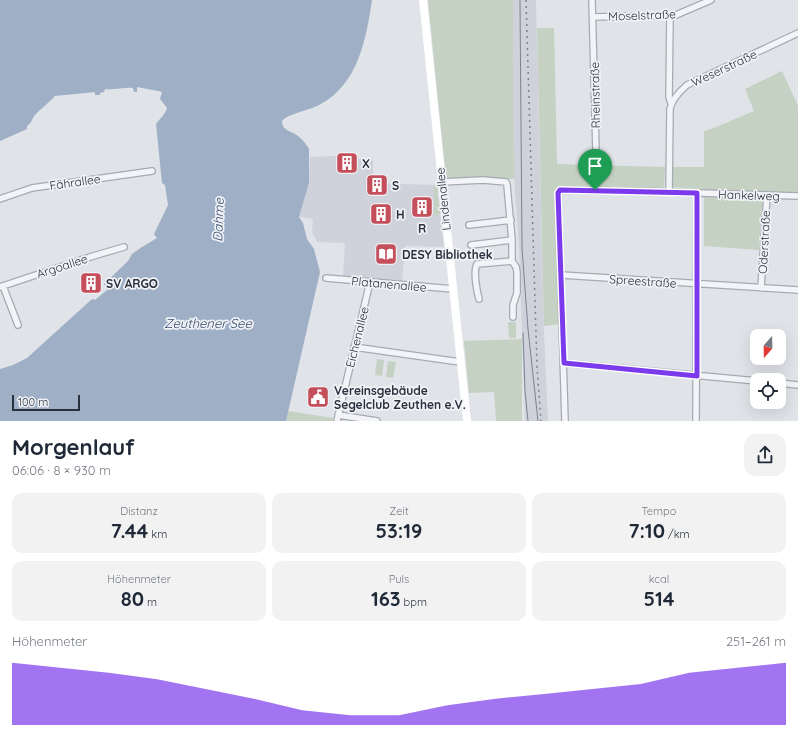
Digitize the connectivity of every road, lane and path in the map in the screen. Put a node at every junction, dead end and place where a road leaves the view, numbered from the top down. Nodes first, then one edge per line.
1 (423, 0) edge
2 (592, 0) edge
3 (711, 0) edge
4 (670, 16) junction
5 (593, 17) junction
6 (798, 33) edge
7 (671, 103) junction
8 (152, 171) dead end
9 (442, 182) junction
10 (595, 190) junction
11 (669, 192) junction
12 (697, 193) junction
13 (767, 195) junction
14 (798, 196) edge
15 (0, 199) edge
16 (511, 220) junction
17 (469, 225) dead end
18 (512, 240) junction
19 (471, 245) dead end
20 (124, 247) dead end
21 (512, 261) junction
22 (561, 275) junction
23 (326, 278) dead end
24 (370, 282) junction
25 (697, 284) junction
26 (2, 287) edge
27 (761, 288) junction
28 (453, 289) junction
29 (798, 290) edge
30 (479, 299) dead end
31 (513, 318) dead end
32 (18, 325) dead end
33 (354, 348) junction
34 (460, 362) junction
35 (564, 363) junction
36 (697, 376) junction
37 (750, 380) edge
38 (786, 384) edge
39 (798, 385) edge
40 (337, 418) edge
41 (377, 421) edge
42 (466, 421) edge
43 (565, 421) edge
44 (696, 421) edge

1 - 9 main road, Lindenallee
2 - 5 street, Rheinstraße
3 - 4 street, Moselstraße
4 - 5 street, Moselstraße
4 - 7 street
5 - 10 street, Rheinstraße
6 - 7 street, Weserstraße
7 - 11 street
8 - 15 street, Fährallee
9 - 16 street
9 - 28 main road, Lindenallee
10 - 11 street, Hankelweg
10 - 22 street, Hankelweg
11 - 12 street, Hankelweg
12 - 13 street, Hankelweg
12 - 25 street
13 - 14 street, Hankelweg
13 - 27 street, Oderstraße
16 - 17 street
16 - 18 street
18 - 19 street
18 - 21 street
20 - 26 street, Argoallee
21 - 30 street
21 - 31 street
22 - 25 street, Spreestraße
22 - 35 street
23 - 24 street, Platanenallee
24 - 28 street, Platanenallee
24 - 33 street, Eichenallee
25 - 27 street, Spreestraße
25 - 36 street
26 - 32 street
27 - 29 street, Spreestraße
28 - 34 main road, Lindenallee
33 - 34 street
33 - 40 street, Eichenallee
34 - 42 main road, Lindenallee
35 - 36 street
35 - 43 street
36 - 37 street
36 - 44 street
38 - 39 street
40 - 41 street

